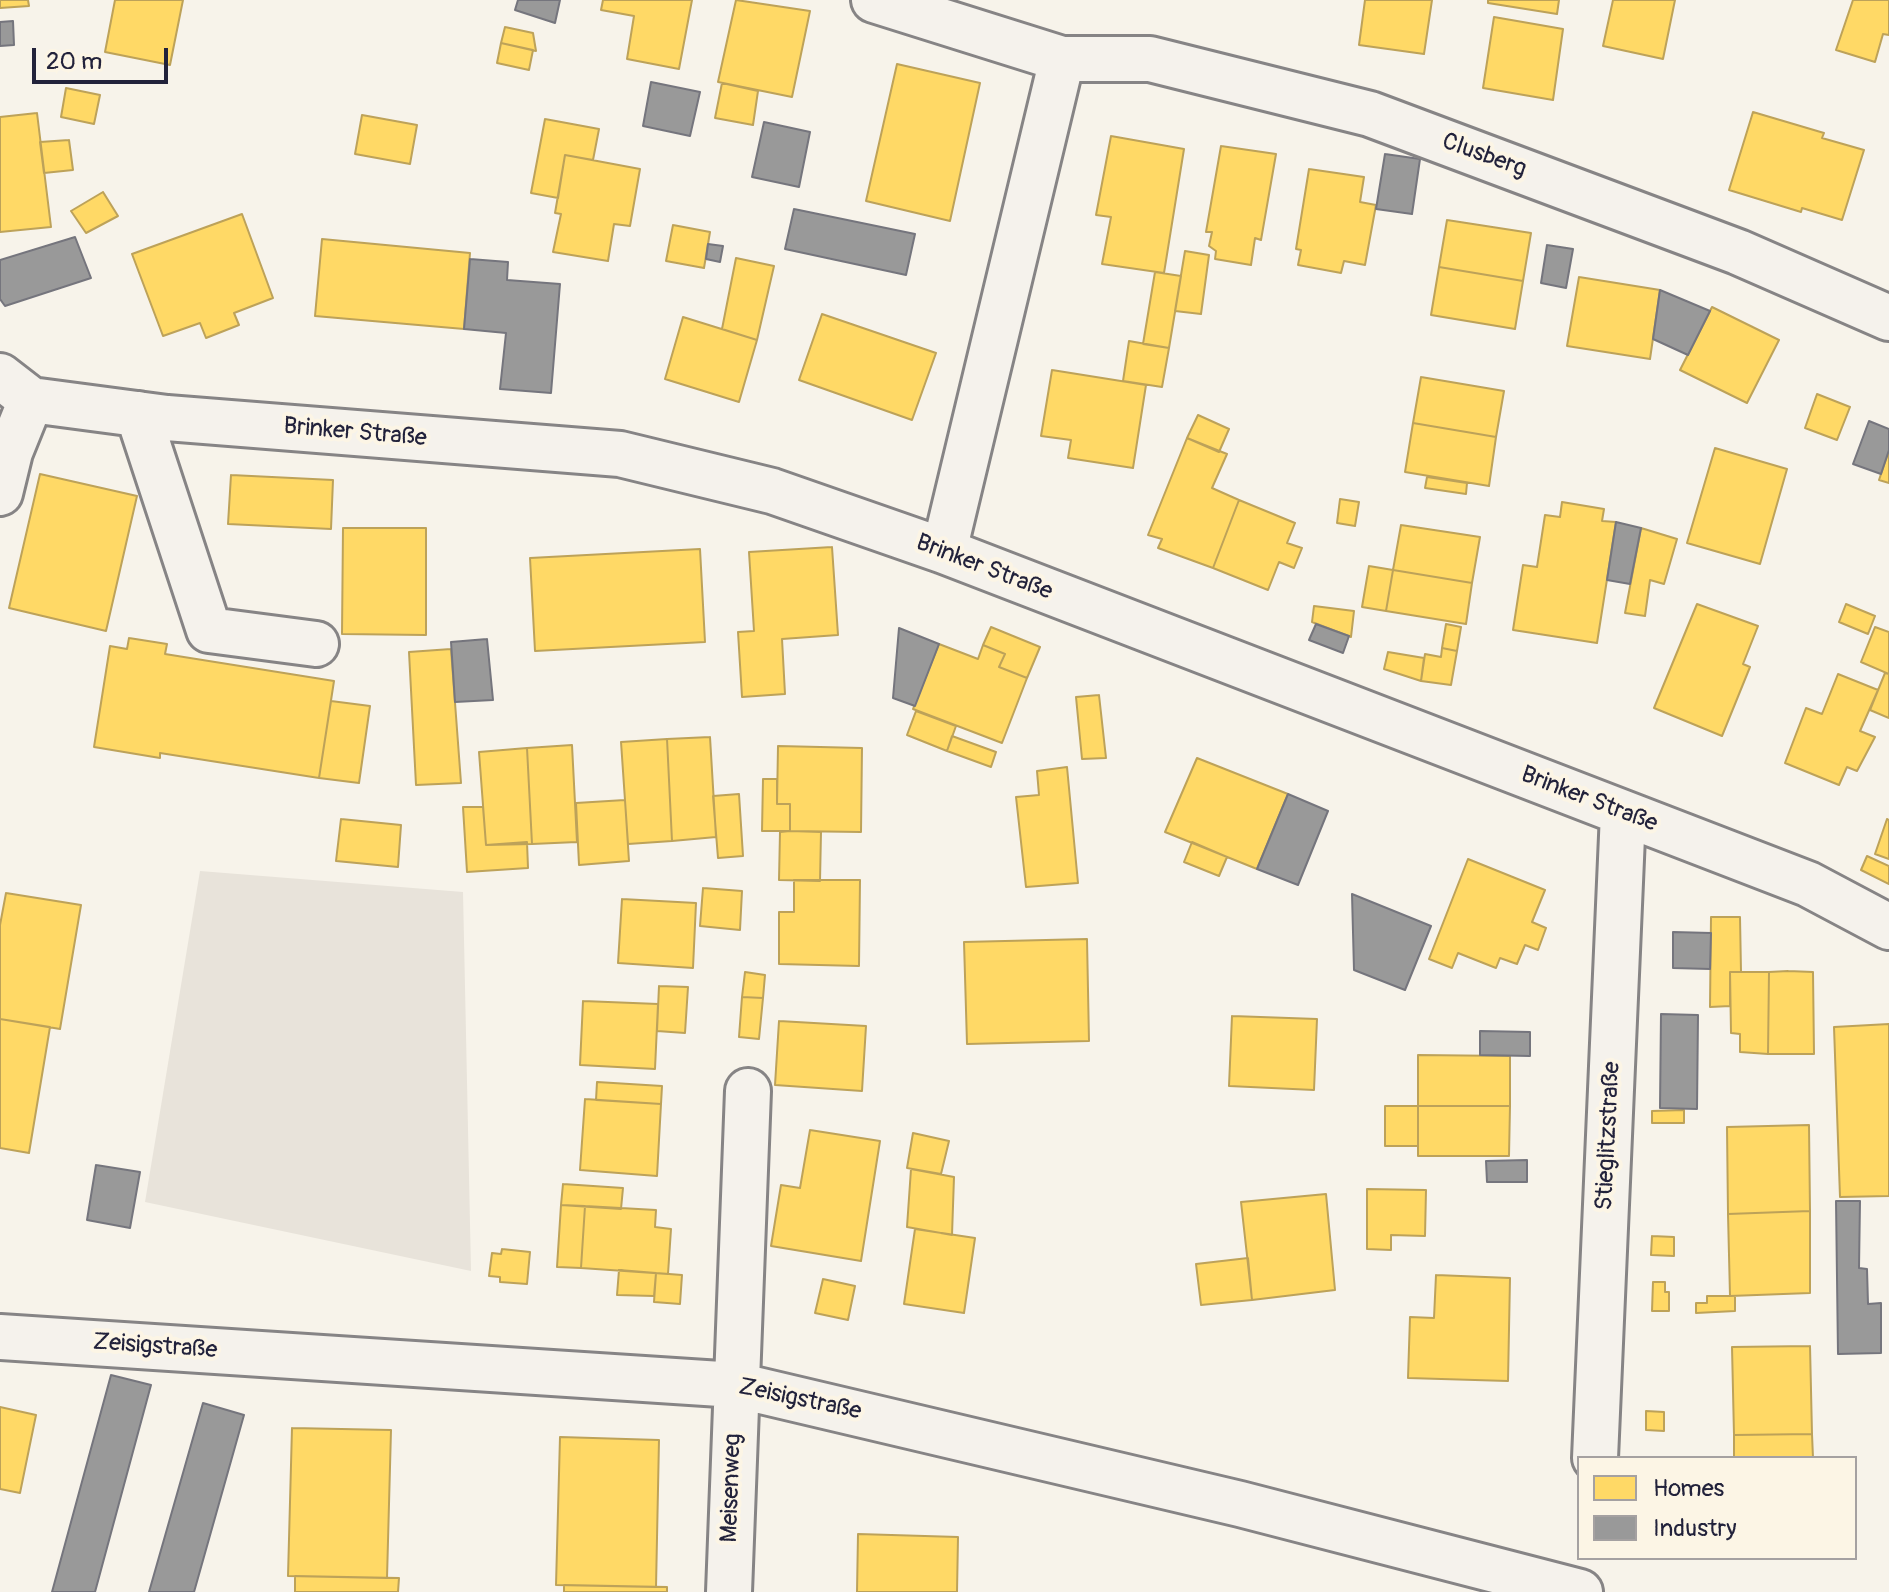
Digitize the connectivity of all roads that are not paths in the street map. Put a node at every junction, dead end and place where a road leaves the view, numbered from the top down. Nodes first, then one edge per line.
1 (874, 0) edge
2 (1062, 59) junction
3 (1889, 318) edge
4 (15, 388) edge
5 (138, 414) junction
6 (0, 493) edge
7 (944, 551) junction
8 (316, 644) dead end
9 (1623, 813) junction
10 (1889, 927) edge
11 (748, 1091) dead end
12 (0, 1337) edge
13 (736, 1385) junction
14 (1595, 1456) edge
15 (1590, 1560) edge
16 (729, 1592) edge
17 (1580, 1592) edge
18 (1589, 1592) edge

1 - 2 street, Clusberg
2 - 3 street, Clusberg
2 - 7 street
4 - 5 street, Brinker Straße
4 - 6 street
5 - 7 street, Brinker Straße
5 - 8 street
7 - 9 street, Brinker Straße
9 - 10 street, Brinker Straße
9 - 14 street, Stieglitzstraße
11 - 13 street, Meisenweg
12 - 13 street, Zeisigstraße
13 - 16 street, Meisenweg
13 - 17 street, Zeisigstraße
15 - 18 street

